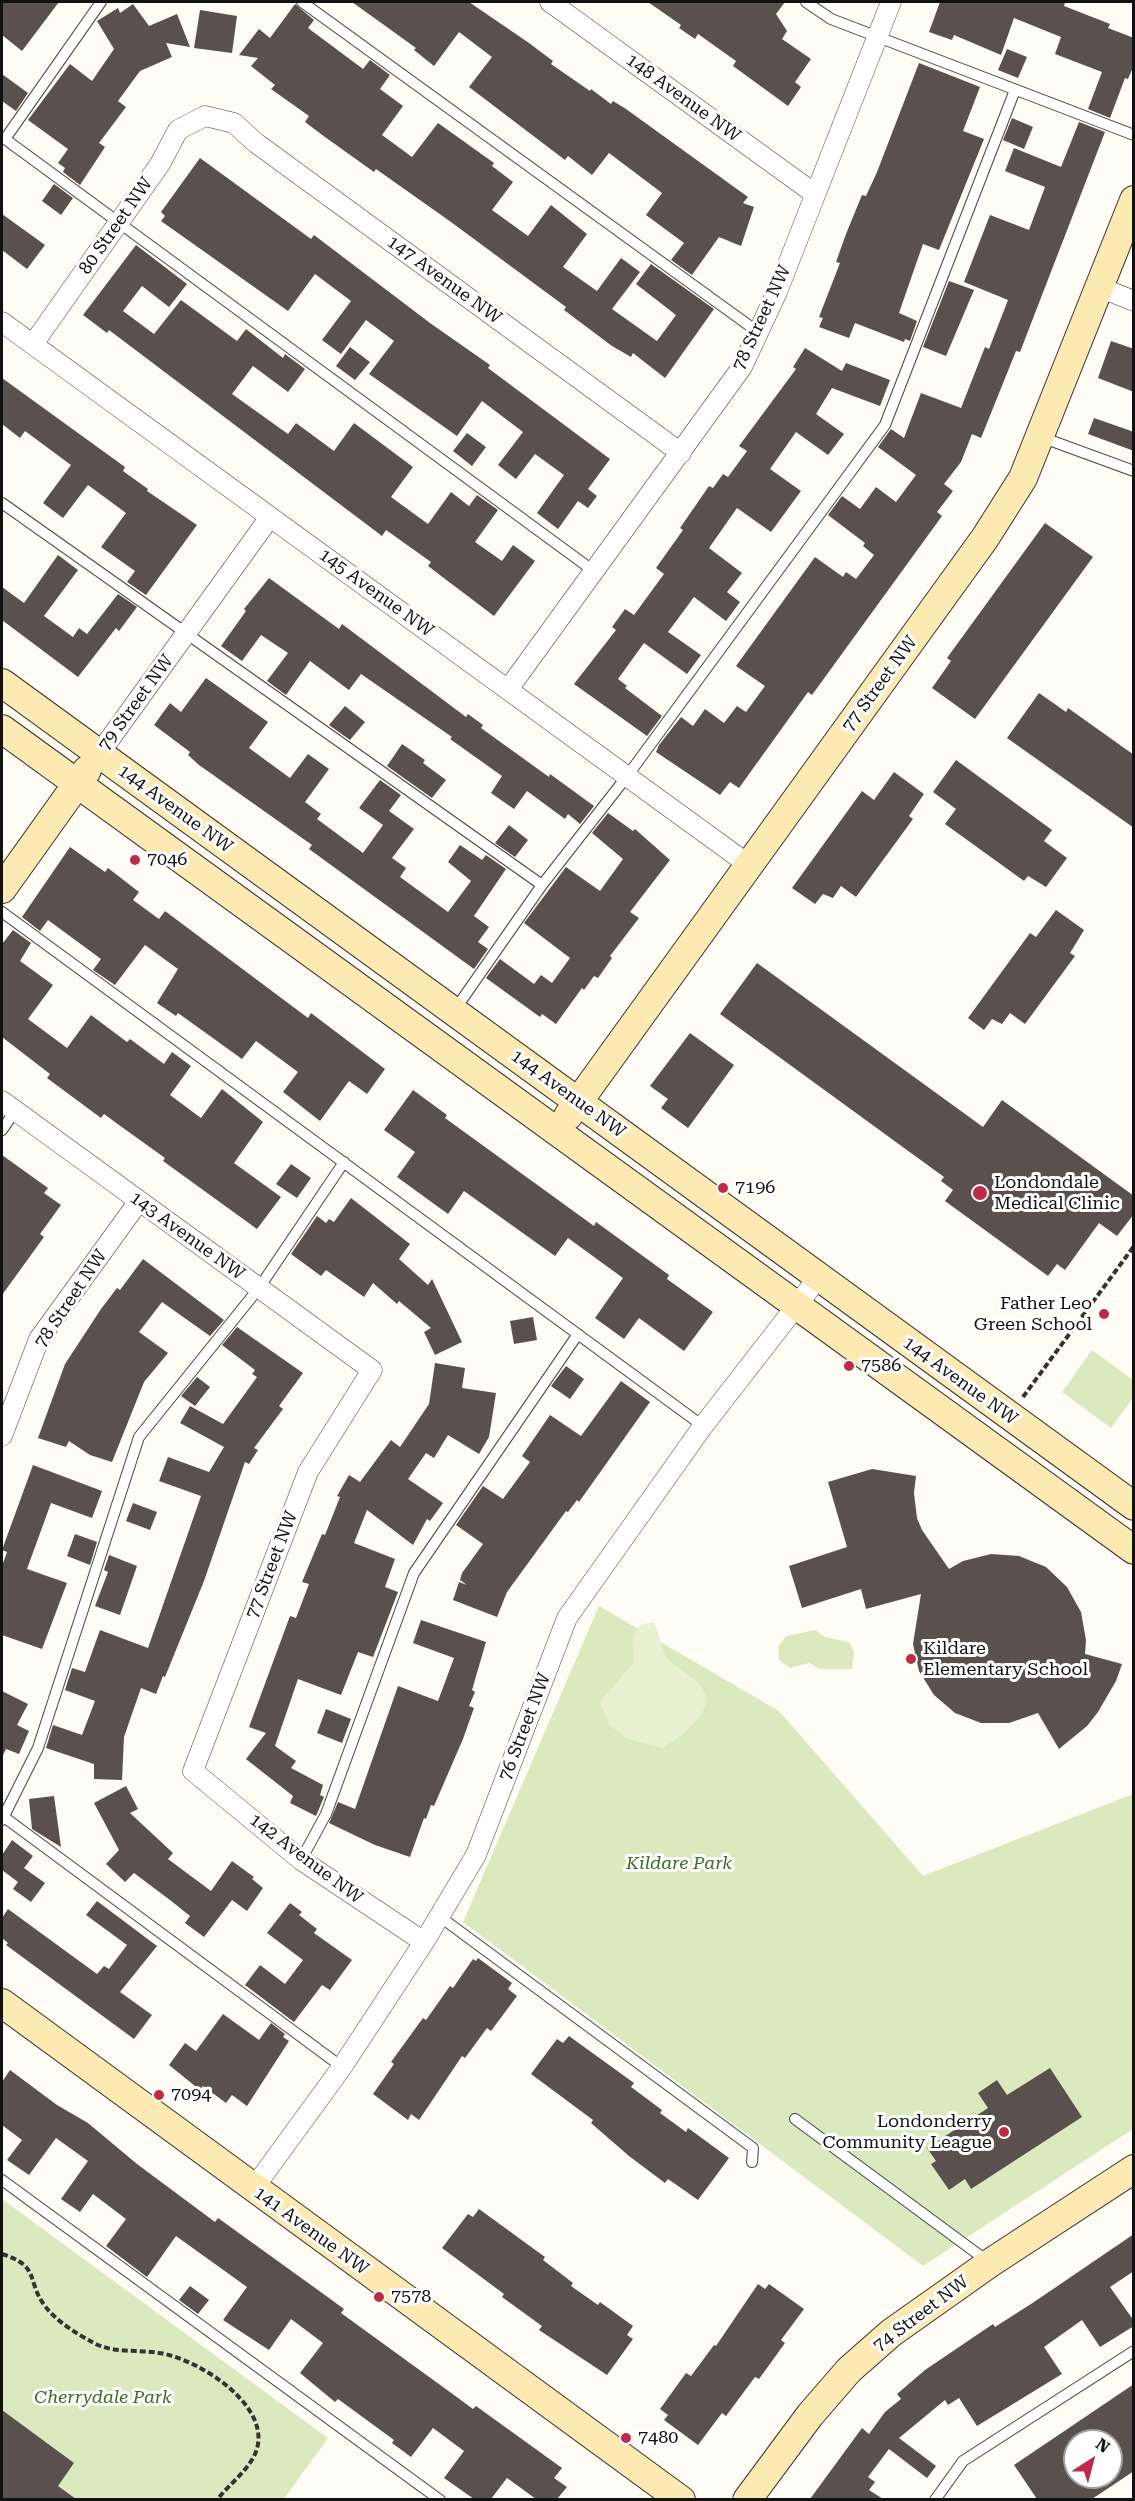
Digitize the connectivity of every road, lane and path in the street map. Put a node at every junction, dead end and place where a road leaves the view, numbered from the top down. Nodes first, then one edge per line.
1 (101, 2) edge
2 (302, 2) edge
3 (550, 2) edge
4 (806, 2) edge
5 (891, 2) edge
6 (877, 37) junction
7 (1015, 90) junction
8 (205, 116) joint
9 (1134, 135) edge
10 (815, 194) junction
11 (1134, 200) edge
12 (118, 223) junction
13 (1099, 287) junction
14 (1134, 301) edge
15 (2, 322) edge
16 (758, 332) junction
17 (33, 344) junction
18 (1039, 437) junction
19 (681, 453) junction
20 (1134, 471) edge
21 (2, 503) edge
22 (270, 517) junction
23 (595, 572) junction
24 (185, 634) junction
25 (2, 683) edge
26 (509, 688) junction
27 (2, 729) edge
28 (99, 754) junction
29 (628, 775) junction
30 (77, 784) junction
31 (749, 865) junction
32 (542, 885) junction
33 (2, 889) edge
34 (2, 912) edge
35 (454, 1011) junction
36 (579, 1101) junction
37 (8, 1106) edge
38 (2, 1130) edge
39 (558, 1130) junction
40 (344, 1162) junction
41 (139, 1201) junction
42 (1134, 1246) edge
43 (818, 1278) junction
44 (259, 1288) junction
45 (796, 1306) junction
46 (578, 1334) junction
47 (372, 1370) joint
48 (1019, 1403) dead end
49 (704, 1426) junction
50 (2, 1436) edge
51 (1134, 1506) edge
52 (1134, 1550) edge
53 (193, 1771) joint
54 (2, 1819) edge
55 (302, 1860) junction
56 (440, 1916) junction
57 (424, 1942) junction
58 (2, 2003) edge
59 (342, 2067) junction
60 (795, 2119) dead end
61 (752, 2162) dead end
62 (1134, 2169) edge
63 (2, 2180) edge
64 (253, 2189) junction
65 (2, 2254) edge
66 (990, 2263) junction
67 (1134, 2351) edge
68 (217, 2499) edge
69 (440, 2499) edge
70 (681, 2499) edge
71 (747, 2499) edge
72 (935, 2499) edge

1 - 12 lane
2 - 16 lane
3 - 10 street, 148 Avenue NW
4 - 6 lane
5 - 6 street, 78 Street NW
6 - 7 lane
6 - 10 street, 78 Street NW
7 - 9 lane
7 - 29 lane
8 - 12 street, 80 Street NW
8 - 19 street, 147 Avenue NW
10 - 16 street, 78 Street NW
11 - 13 street, 77 Street NW
12 - 17 street, 80 Street NW
12 - 23 lane
13 - 14 street
13 - 18 street, 77 Street NW
15 - 17 street, 145 Avenue NW
16 - 19 street, 78 Street NW
17 - 22 street, 145 Avenue NW
18 - 20 lane
18 - 31 street, 77 Street NW
19 - 23 street, 78 Street NW
21 - 24 lane
22 - 24 street, 79 Street NW
22 - 26 street, 145 Avenue NW
23 - 26 street, 78 Street NW
24 - 28 street, 79 Street NW
24 - 32 lane
25 - 28 street, 144 Avenue NW
26 - 29 street, 145 Avenue NW
27 - 30 street, 144 Avenue NW
28 - 30 street, 79 Street NW
28 - 35 street, 144 Avenue NW
29 - 31 street, 145 Avenue NW
29 - 32 lane
30 - 33 street, 79 Street NW
30 - 39 street, 144 Avenue NW
31 - 36 street, 77 Street NW
32 - 35 lane
34 - 40 lane
35 - 36 street, 144 Avenue NW
36 - 39 street, 77 Street NW
36 - 43 street, 144 Avenue NW
37 - 38 lane
37 - 41 street, 143 Avenue NW
39 - 45 street, 144 Avenue NW
40 - 44 lane
40 - 46 lane
41 - 44 street, 143 Avenue NW
41 - 50 street, 78 Street NW
42 - 48 path
43 - 45 street, 76 Street NW
43 - 51 street, 144 Avenue NW
44 - 47 street, 143 Avenue NW
44 - 54 lane
45 - 49 street, 76 Street NW
45 - 52 street, 144 Avenue NW
46 - 49 lane
46 - 55 lane
47 - 53 street, 77 Street NW
49 - 56 street, 76 Street NW
53 - 55 street, 142 Avenue NW
54 - 59 lane
55 - 57 street, 142 Avenue NW
56 - 57 street, 76 Street NW
56 - 61 lane
57 - 59 street, 76 Street NW
58 - 64 street, 141 Avenue NW
59 - 64 street, 76 Street NW
60 - 66 lane
62 - 66 street, 74 Street NW
63 - 69 lane
64 - 70 street, 141 Avenue NW
65 - 68 path
66 - 71 street, 74 Street NW
67 - 72 lane

